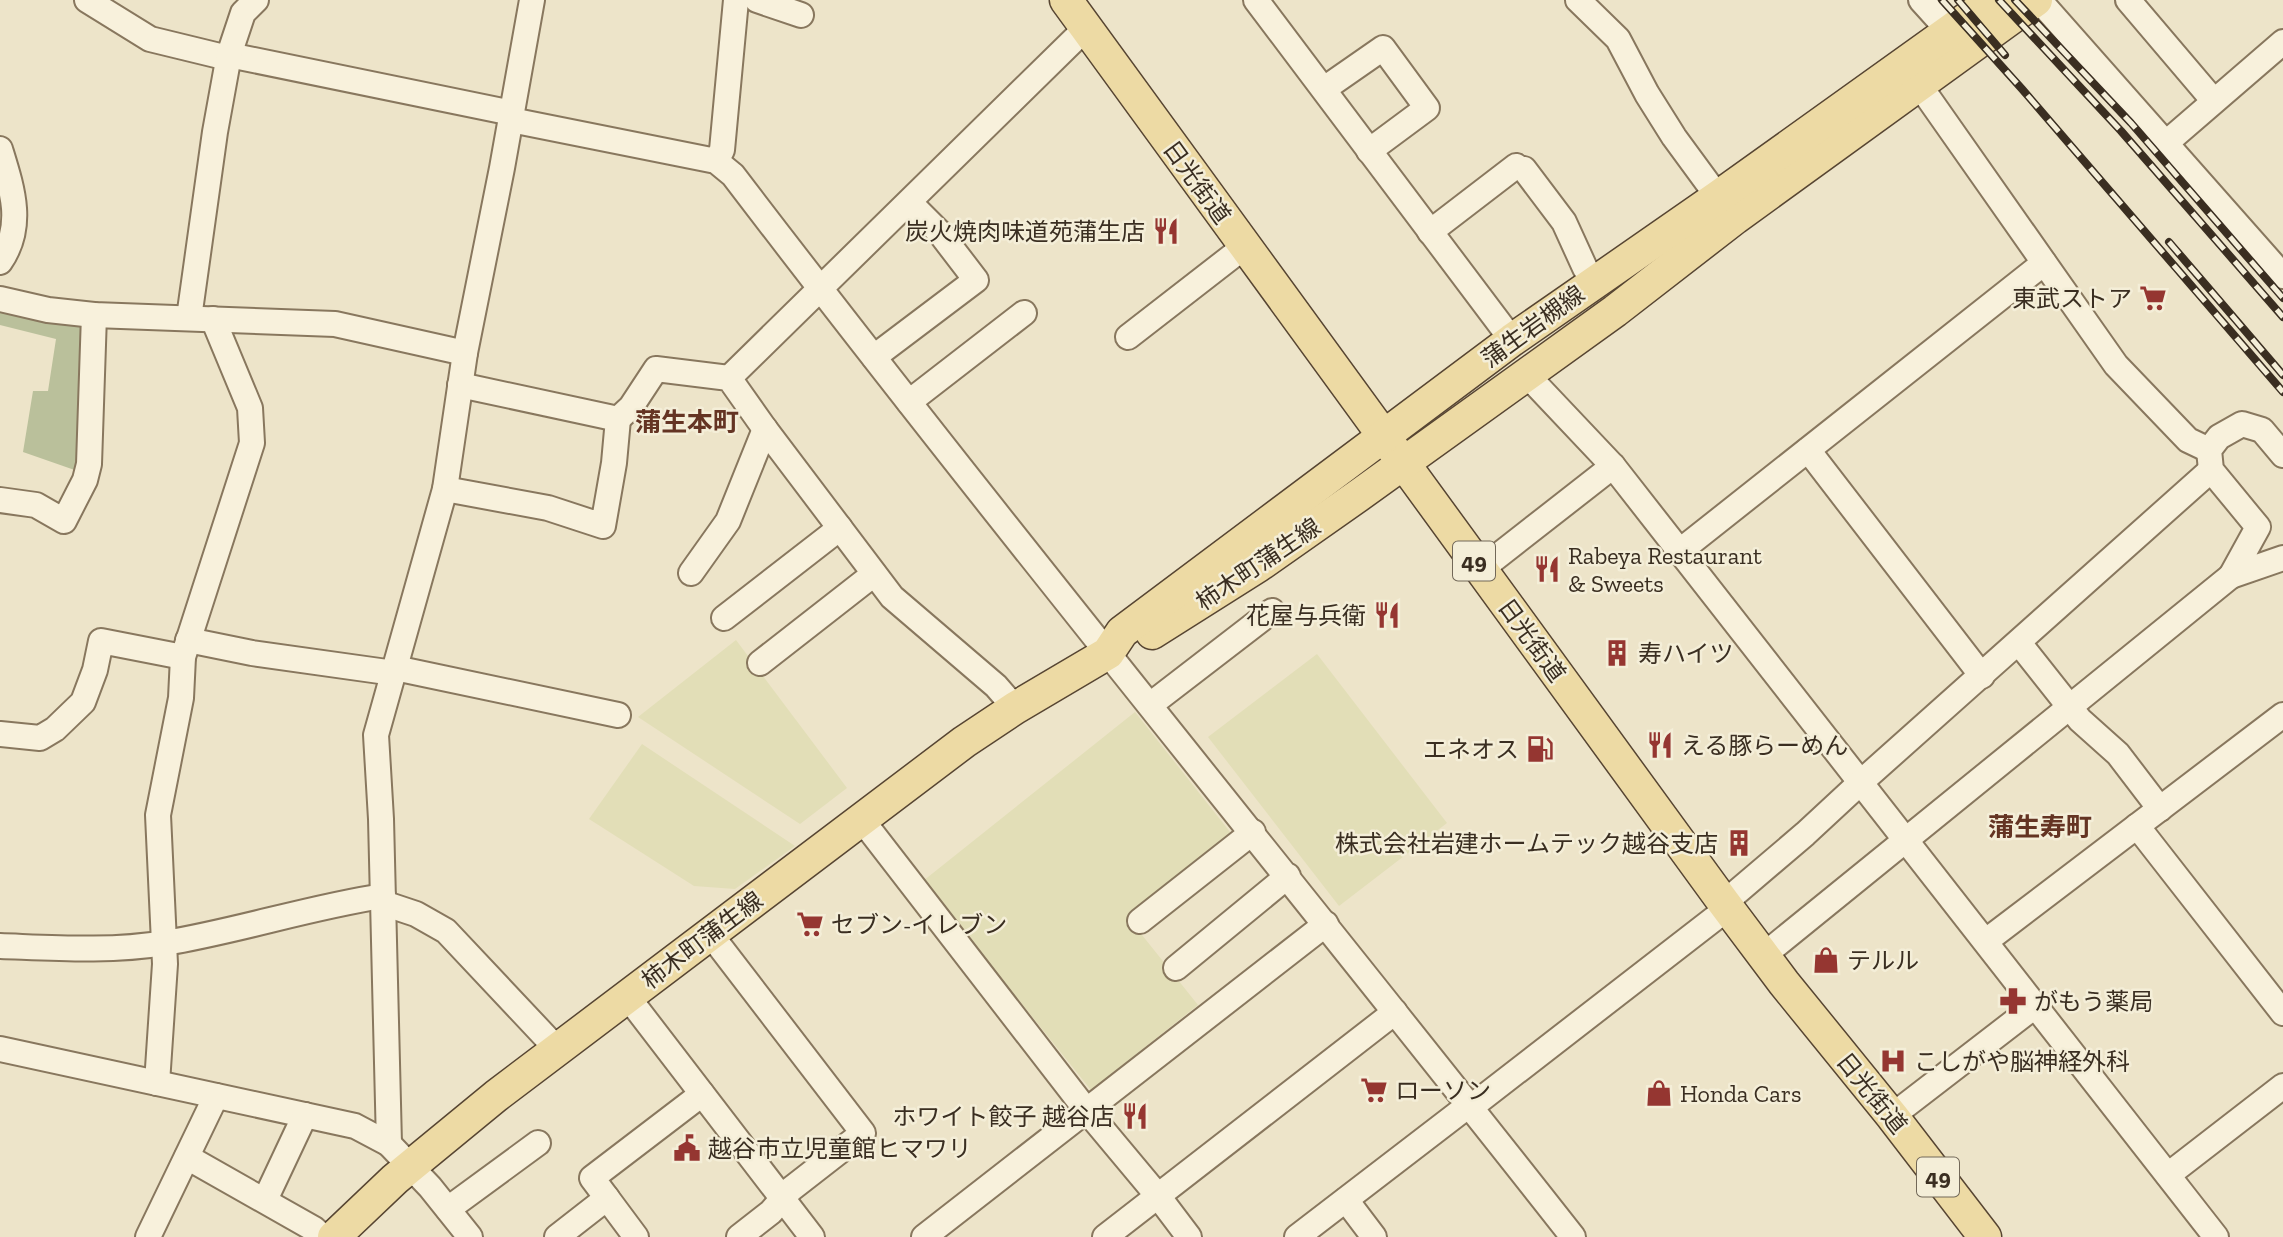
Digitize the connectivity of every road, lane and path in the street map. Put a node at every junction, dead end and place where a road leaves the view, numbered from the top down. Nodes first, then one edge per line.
1 (88, 0) edge
2 (256, 0) edge
3 (532, 0) edge
4 (736, 0) edge
5 (757, 0) edge
6 (1066, 0) edge
7 (1256, 0) edge
8 (1578, 0) edge
9 (1921, 0) edge
10 (1993, 0) edge
11 (2037, 0) edge
12 (2128, 0) edge
13 (801, 15) dead end
14 (1086, 28) junction
15 (1949, 31) junction
16 (2283, 42) edge
17 (229, 57) junction
18 (1920, 86) junction
19 (1324, 89) junction
20 (2213, 100) junction
21 (512, 117) junction
22 (2166, 143) junction
23 (0, 149) edge
24 (1369, 151) junction
25 (716, 161) junction
26 (1718, 197) junction
27 (909, 203) junction
28 (1430, 232) junction
29 (1244, 247) junction
30 (0, 262) edge
31 (2044, 263) junction
32 (2283, 276) edge
33 (1594, 282) junction
34 (821, 289) junction
35 (0, 299) edge
36 (1024, 313) dead end
37 (94, 315) junction
38 (201, 318) junction
39 (1128, 337) dead end
40 (1512, 340) junction
41 (465, 353) junction
42 (874, 357) junction
43 (1526, 374) junction
44 (729, 378) junction
45 (460, 385) junction
46 (909, 402) junction
47 (618, 419) junction
48 (765, 429) junction
49 (1382, 436) junction
50 (1808, 450) junction
51 (2283, 455) edge
52 (2210, 460) junction
53 (1402, 463) junction
54 (1613, 466) junction
55 (445, 489) junction
56 (0, 500) edge
57 (2258, 527) junction
58 (840, 528) junction
59 (1680, 551) junction
60 (2283, 556) edge
61 (1480, 569) junction
62 (691, 573) dead end
63 (874, 574) junction
64 (2231, 576) junction
65 (1272, 611) dead end
66 (724, 618) dead end
67 (2019, 643) junction
68 (186, 648) junction
69 (1097, 660) junction
70 (760, 663) dead end
71 (394, 670) junction
72 (1982, 676) junction
73 (1150, 705) junction
74 (1016, 708) junction
75 (2070, 708) junction
76 (618, 715) dead end
77 (2283, 715) edge
78 (0, 734) edge
79 (1860, 783) junction
80 (2160, 809) junction
81 (862, 820) junction
82 (2137, 826) junction
83 (1253, 832) junction
84 (1905, 841) junction
85 (1288, 876) junction
86 (383, 899) junction
87 (1726, 905) junction
88 (1140, 921) dead end
89 (1326, 924) junction
90 (711, 935) junction
91 (1986, 941) junction
92 (164, 943) junction
93 (0, 946) edge
94 (1763, 955) junction
95 (1175, 968) dead end
96 (627, 996) junction
97 (2035, 1005) junction
98 (1395, 1012) junction
99 (2283, 1013) edge
100 (0, 1048) edge
101 (557, 1049) junction
102 (157, 1083) junction
103 (2283, 1086) edge
104 (702, 1094) junction
105 (216, 1096) junction
106 (1470, 1106) junction
107 (1087, 1111) junction
108 (305, 1115) junction
109 (1892, 1116) junction
110 (538, 1143) dead end
111 (400, 1155) junction
112 (187, 1157) junction
113 (2168, 1175) junction
114 (1158, 1196) junction
115 (607, 1198) junction
116 (783, 1199) junction
117 (265, 1200) junction
118 (1346, 1200) junction
119 (448, 1209) junction
120 (148, 1237) edge
121 (323, 1237) edge
122 (334, 1237) edge
123 (470, 1237) edge
124 (557, 1237) edge
125 (636, 1237) edge
126 (738, 1237) edge
127 (812, 1237) edge
128 (924, 1237) edge
129 (1105, 1237) edge
130 (1189, 1237) edge
131 (1297, 1237) edge
132 (1374, 1237) edge
133 (1573, 1237) edge
134 (1985, 1237) edge
135 (2216, 1237) edge

1 - 17 street
2 - 17 street
3 - 21 street
4 - 25 street
5 - 13 street
6 - 14 main road, 日光街道 / 49
7 - 19 street
8 - 26 street
9 - 15 street
10 - 15 main road, 蒲生岩槻線
11 - 18 main road, 蒲生岩槻線
11 - 22 street
12 - 20 street
14 - 27 street
14 - 29 main road, 日光街道 / 49
15 - 26 main road, 蒲生岩槻線
16 - 20 street
17 - 21 street
17 - 38 street
18 - 31 street
18 - 43 main road, 蒲生岩槻線
19 - 24 street
19 - 24 street
20 - 22 street
21 - 25 street
21 - 41 street
22 - 32 street
23 - 30 street
24 - 28 street
25 - 34 street
26 - 33 main road, 蒲生岩槻線
27 - 34 street
27 - 42 street
28 - 33 street
28 - 40 street
29 - 39 street
29 - 49 main road, 日光街道 / 49
31 - 50 street
31 - 52 street
33 - 40 main road, 蒲生岩槻線
34 - 42 street
34 - 44 street
35 - 37 street
36 - 46 street
37 - 38 street
37 - 56 street
38 - 41 street
38 - 68 street
40 - 49 main road, 蒲生岩槻線
41 - 45 street
42 - 46 street
43 - 53 main road, 蒲生岩槻線
43 - 54 street
44 - 47 street
44 - 48 street
45 - 47 street
45 - 55 street
46 - 69 street
47 - 55 street
48 - 58 street
48 - 62 street
49 - 53 main road, 日光街道 / 49
49 - 69 main road, 蒲生岩槻線
50 - 59 street
50 - 72 street
51 - 52 street
52 - 57 street
52 - 67 street
53 - 61 main road, 日光街道 / 49
53 - 69 main road, 柿木町蒲生線
54 - 59 street
54 - 61 street
55 - 71 street
57 - 60 street
57 - 64 street
58 - 63 street
58 - 66 street
59 - 79 street
60 - 64 street
61 - 87 main road, 日光街道 / 49
63 - 70 street
63 - 74 street
64 - 75 street
65 - 73 street
67 - 72 street
67 - 75 street
68 - 71 street
68 - 78 street
68 - 92 street
69 - 73 street
69 - 74 main road, 柿木町蒲生線
71 - 76 street
71 - 86 street
72 - 79 street
73 - 83 street
74 - 81 main road, 柿木町蒲生線
75 - 80 street
75 - 84 street
77 - 80 street
79 - 84 street
79 - 87 street
80 - 82 street
81 - 90 main road, 柿木町蒲生線
81 - 107 street
82 - 91 street
82 - 99 street
83 - 85 street
83 - 88 street
84 - 91 street
84 - 94 street
85 - 89 street
85 - 95 street
86 - 92 street
86 - 101 street
86 - 111 street
87 - 94 main road, 日光街道 / 49
87 - 106 street
89 - 98 street
89 - 107 street
90 - 96 main road, 柿木町蒲生線
90 - 116 street
91 - 97 street
92 - 93 street
92 - 102 street
94 - 109 main road, 日光街道 / 49
96 - 101 main road, 柿木町蒲生線
96 - 104 street
97 - 109 street
97 - 113 street
98 - 106 street
98 - 114 street
100 - 102 street
101 - 111 main road, 柿木町蒲生線
102 - 105 street
103 - 113 street
104 - 115 street
104 - 116 street
105 - 108 street
105 - 112 street
106 - 118 street
106 - 133 street
107 - 114 street
107 - 128 street
108 - 111 street
108 - 117 street
109 - 134 main road, 日光街道 / 49
110 - 119 street
111 - 119 street
111 - 122 main road, 柿木町蒲生線
112 - 117 street
112 - 120 street
113 - 135 street
114 - 129 street
114 - 130 street
115 - 124 street
115 - 125 street
116 - 126 street
116 - 127 street
117 - 121 street
118 - 131 street
118 - 132 street
119 - 123 street

